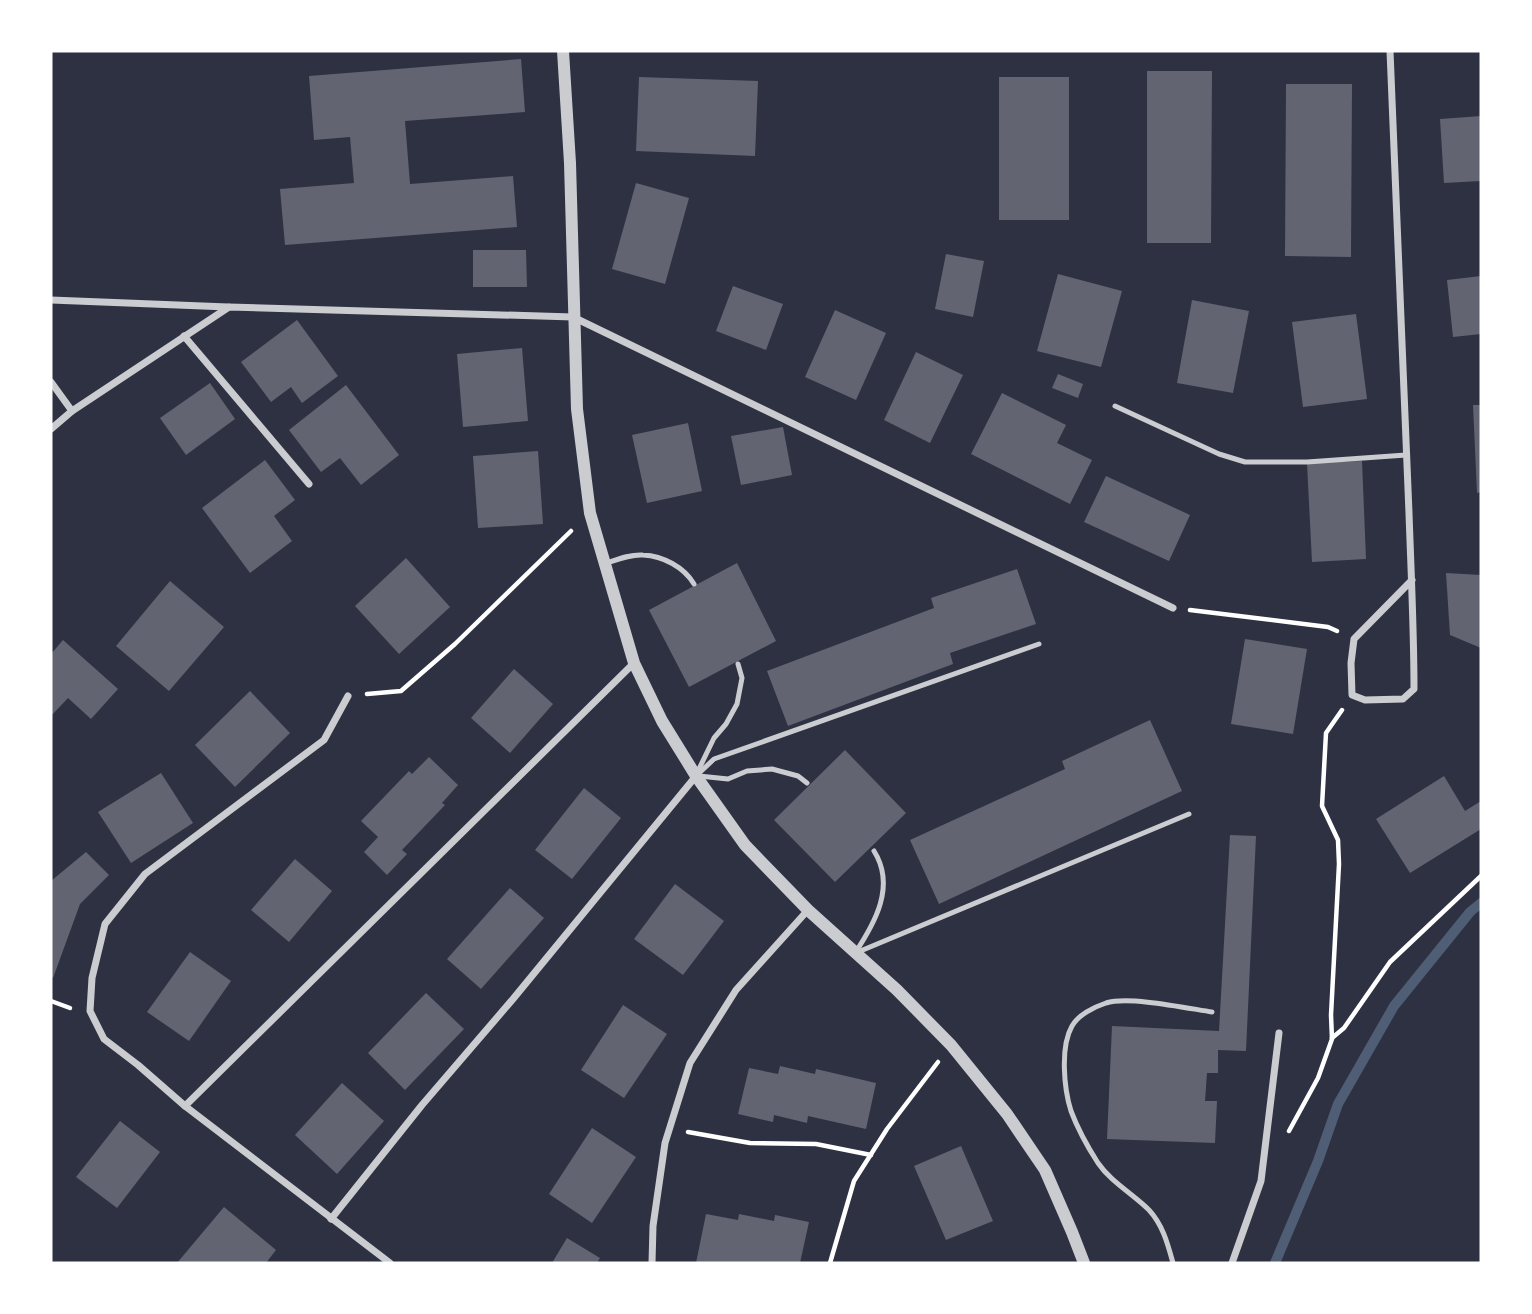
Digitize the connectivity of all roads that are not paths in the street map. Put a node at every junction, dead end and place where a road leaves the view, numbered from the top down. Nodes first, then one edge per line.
1 (563, 51) edge
2 (1390, 51) edge
3 (51, 300) edge
4 (229, 307) junction
5 (573, 317) junction
6 (184, 337) junction
7 (51, 382) edge
8 (1115, 406) dead end
9 (72, 411) junction
10 (51, 429) edge
11 (1406, 455) junction
12 (309, 484) dead end
13 (604, 564) junction
14 (1412, 580) junction
15 (694, 584) dead end
16 (1173, 608) road end
17 (1039, 644) dead end
18 (634, 663) junction
19 (738, 664) dead end
20 (348, 696) road end
21 (696, 776) junction
22 (807, 783) dead end
23 (1189, 814) dead end
24 (874, 851) dead end
25 (808, 910) junction
26 (855, 953) junction
27 (1212, 1012) dead end
28 (1279, 1033) dead end
29 (185, 1106) junction
30 (331, 1219) junction
31 (390, 1263) edge
32 (652, 1263) edge
33 (1084, 1263) edge
34 (1174, 1263) edge
35 (1231, 1263) edge

1 - 5 street
2 - 11 street
3 - 4 street
4 - 5 street
4 - 6 street
5 - 13 street
5 - 16 street
6 - 9 street
6 - 12 street
7 - 9 street
8 - 11 lane
9 - 10 street
11 - 14 street
13 - 15 lane
13 - 18 street
14 - 14 street
17 - 21 lane
18 - 21 street
18 - 29 street
19 - 21 lane
20 - 29 street
21 - 22 lane
21 - 25 street
21 - 30 street
23 - 26 lane
24 - 26 lane
25 - 26 street
25 - 32 street
26 - 33 street
27 - 34 lane
28 - 35 street
29 - 30 street
30 - 31 street

